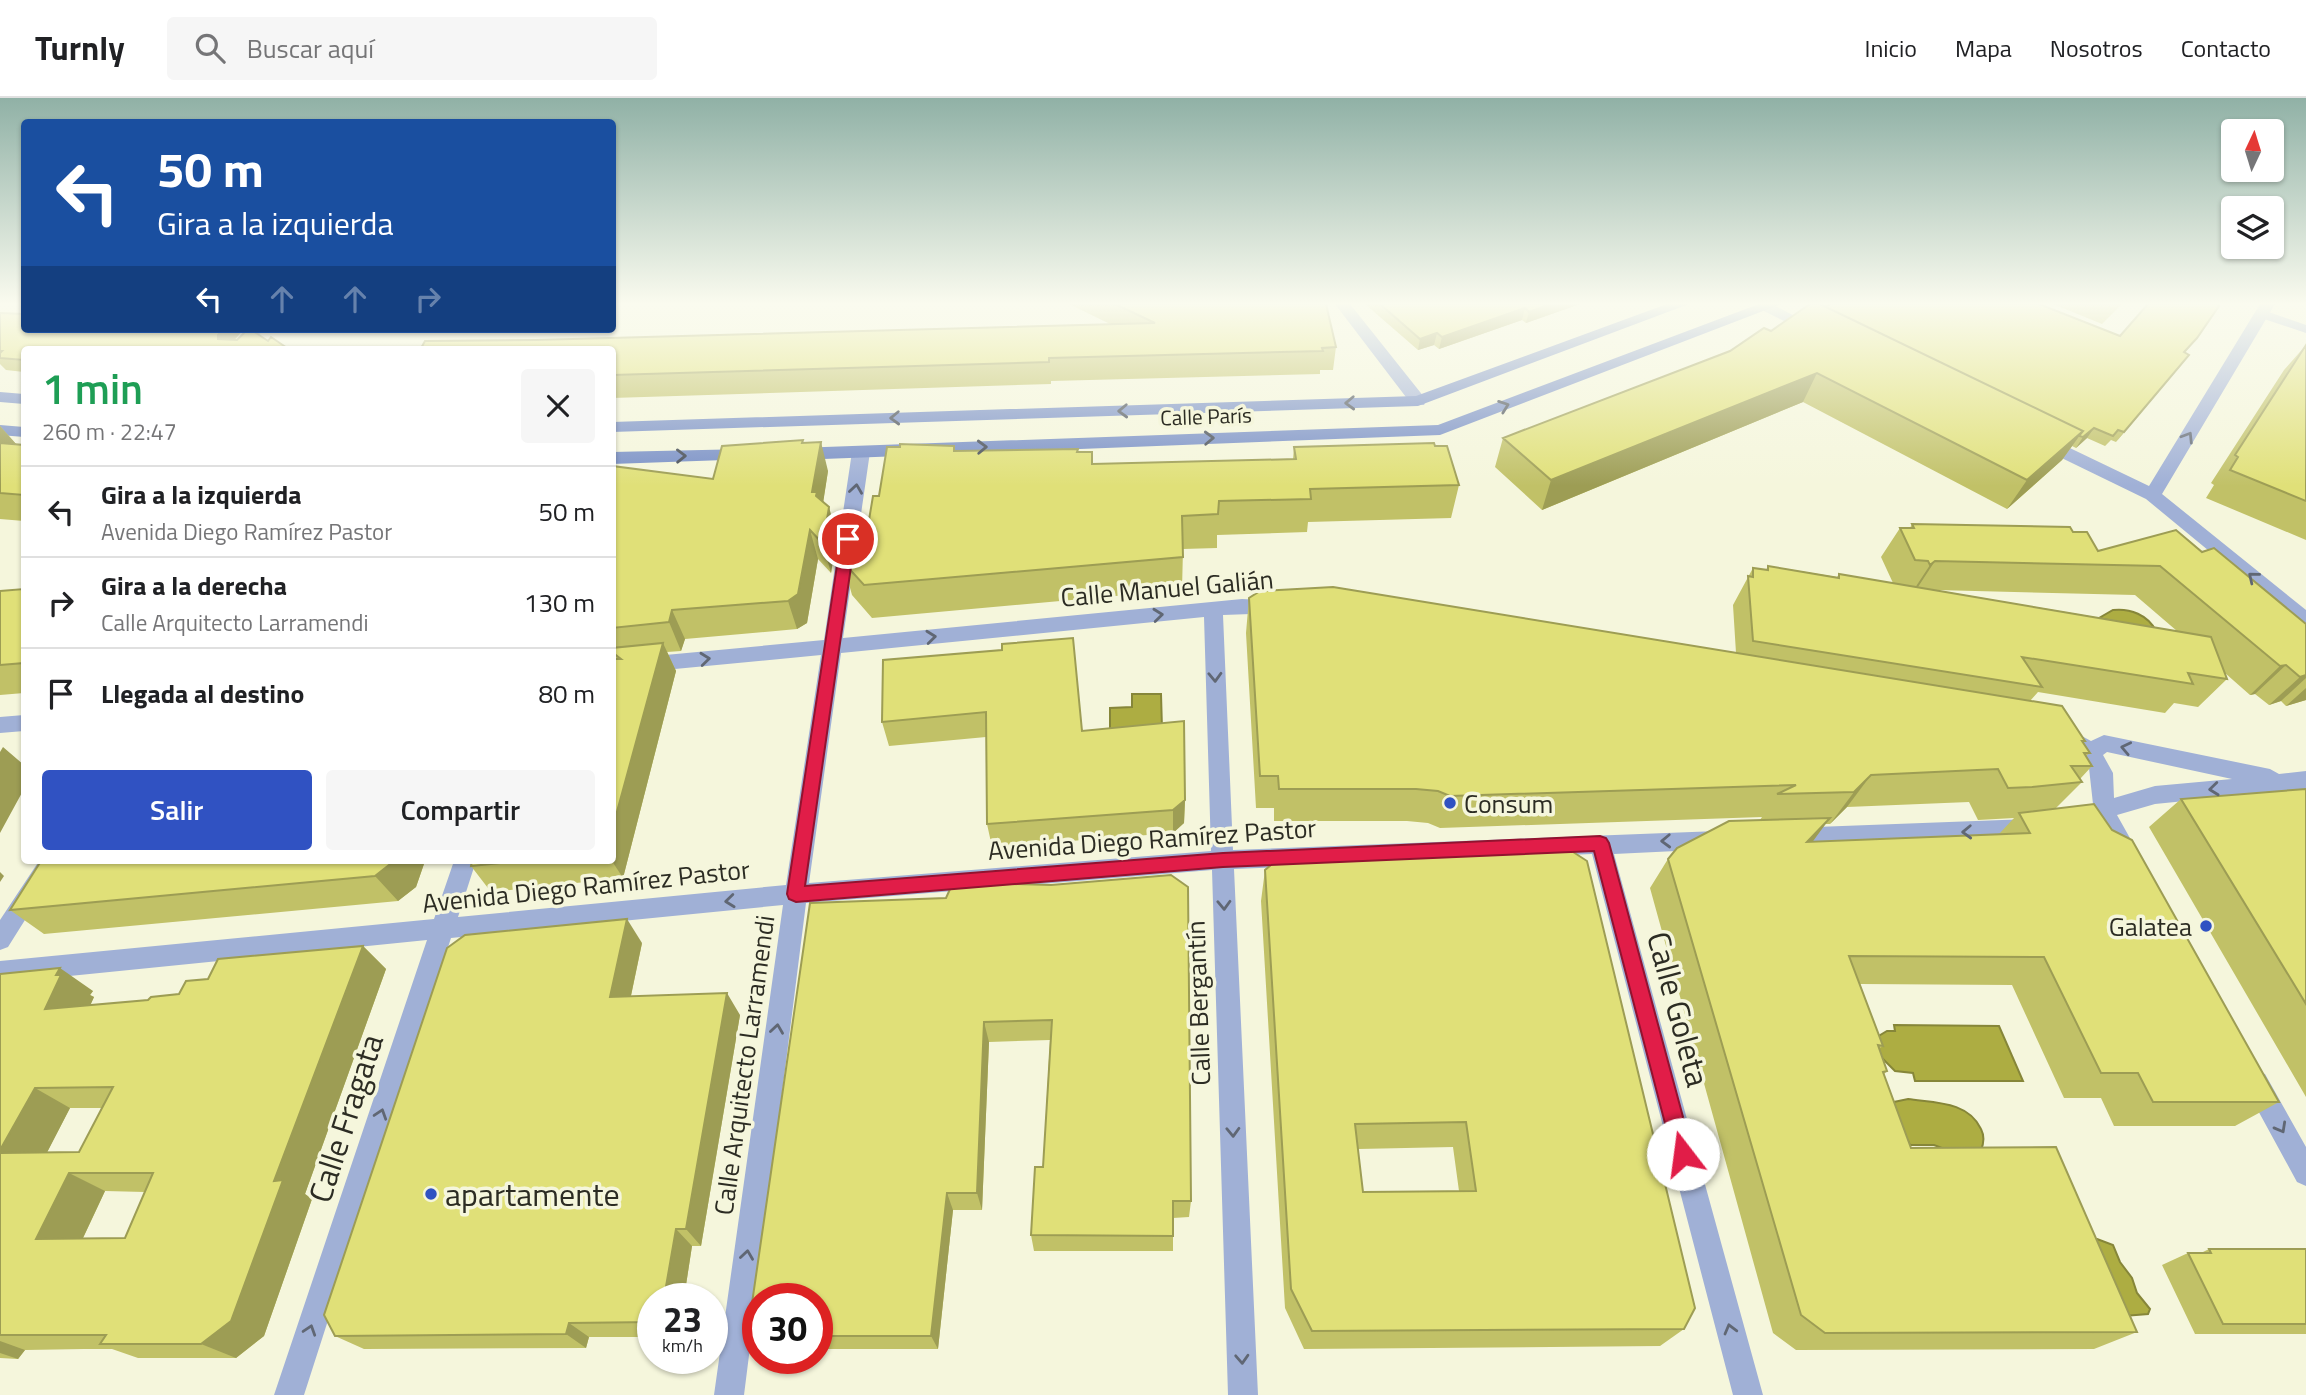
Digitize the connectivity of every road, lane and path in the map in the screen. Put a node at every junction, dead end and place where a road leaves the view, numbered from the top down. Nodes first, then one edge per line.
1 (1389, 365) edge
2 (1517, 365) edge
3 (1612, 365) edge
4 (2232, 365) edge
5 (0, 397) edge
6 (21, 399) edge
7 (1418, 401) junction
8 (620, 426) edge
9 (0, 430) edge
10 (1440, 430) junction
11 (21, 432) edge
12 (2029, 435) edge
13 (616, 452) edge
14 (861, 452) junction
15 (616, 458) edge
16 (2152, 495) junction
17 (1300, 607) edge
18 (1213, 609) junction
19 (2306, 621) edge
20 (832, 647) junction
21 (616, 668) edge
22 (21, 723) edge
23 (0, 725) edge
24 (2054, 732) edge
25 (2090, 753) junction
26 (2298, 781) edge
27 (2104, 811) junction
28 (1767, 838) edge
29 (1739, 839) edge
30 (1600, 843) junction
31 (1223, 860) junction
32 (49, 864) edge
33 (464, 864) edge
34 (2143, 880) edge
35 (796, 894) junction
36 (442, 929) junction
37 (0, 940) edge
38 (0, 972) edge
39 (2245, 1063) edge
40 (2306, 1173) edge
41 (289, 1395) edge
42 (729, 1395) edge
43 (1243, 1395) edge
44 (1748, 1395) edge

1 - 7 street
2 - 7 main road, Calle París
10 -> 3 main road, Calle París
16 -> 4 street
5 - 6 main road
7 -> 8 main road, Calle París
7 - 10 main road
8 - 13 main road, Calle París
9 - 11 main road
14 -> 10 main road, Calle París
12 - 16 street
15 -> 14 main road, Calle París
20 -> 14 street, Calle Arquitecto Larramendi
19 -> 16 street
17 - 18 street, Calle Manuel Galián
20 -> 18 street, Calle Manuel Galián
18 -> 31 street, Calle Bergantín
21 -> 20 street, Calle Manuel Galián
20 - 35 street, Calle Arquitecto Larramendi
22 - 23 street
24 - 25 street
26 -> 25 street
25 - 27 street
26 -> 27 street
27 -> 28 street
27 - 34 street
29 -> 30 street, Avenida Diego Ramírez Pastor
30 - 31 street, Avenida Diego Ramírez Pastor
44 -> 30 street, Calle Goleta
31 - 35 street, Avenida Diego Ramírez Pastor
31 -> 43 street, Calle Bergantín
32 - 37 street
33 - 36 street, Calle Fragata
35 -> 36 street, Avenida Diego Ramírez Pastor
42 -> 35 street, Calle Arquitecto Larramendi
36 - 38 street, Avenida Diego Ramírez Pastor
41 -> 36 street, Calle Fragata
39 -> 40 street

